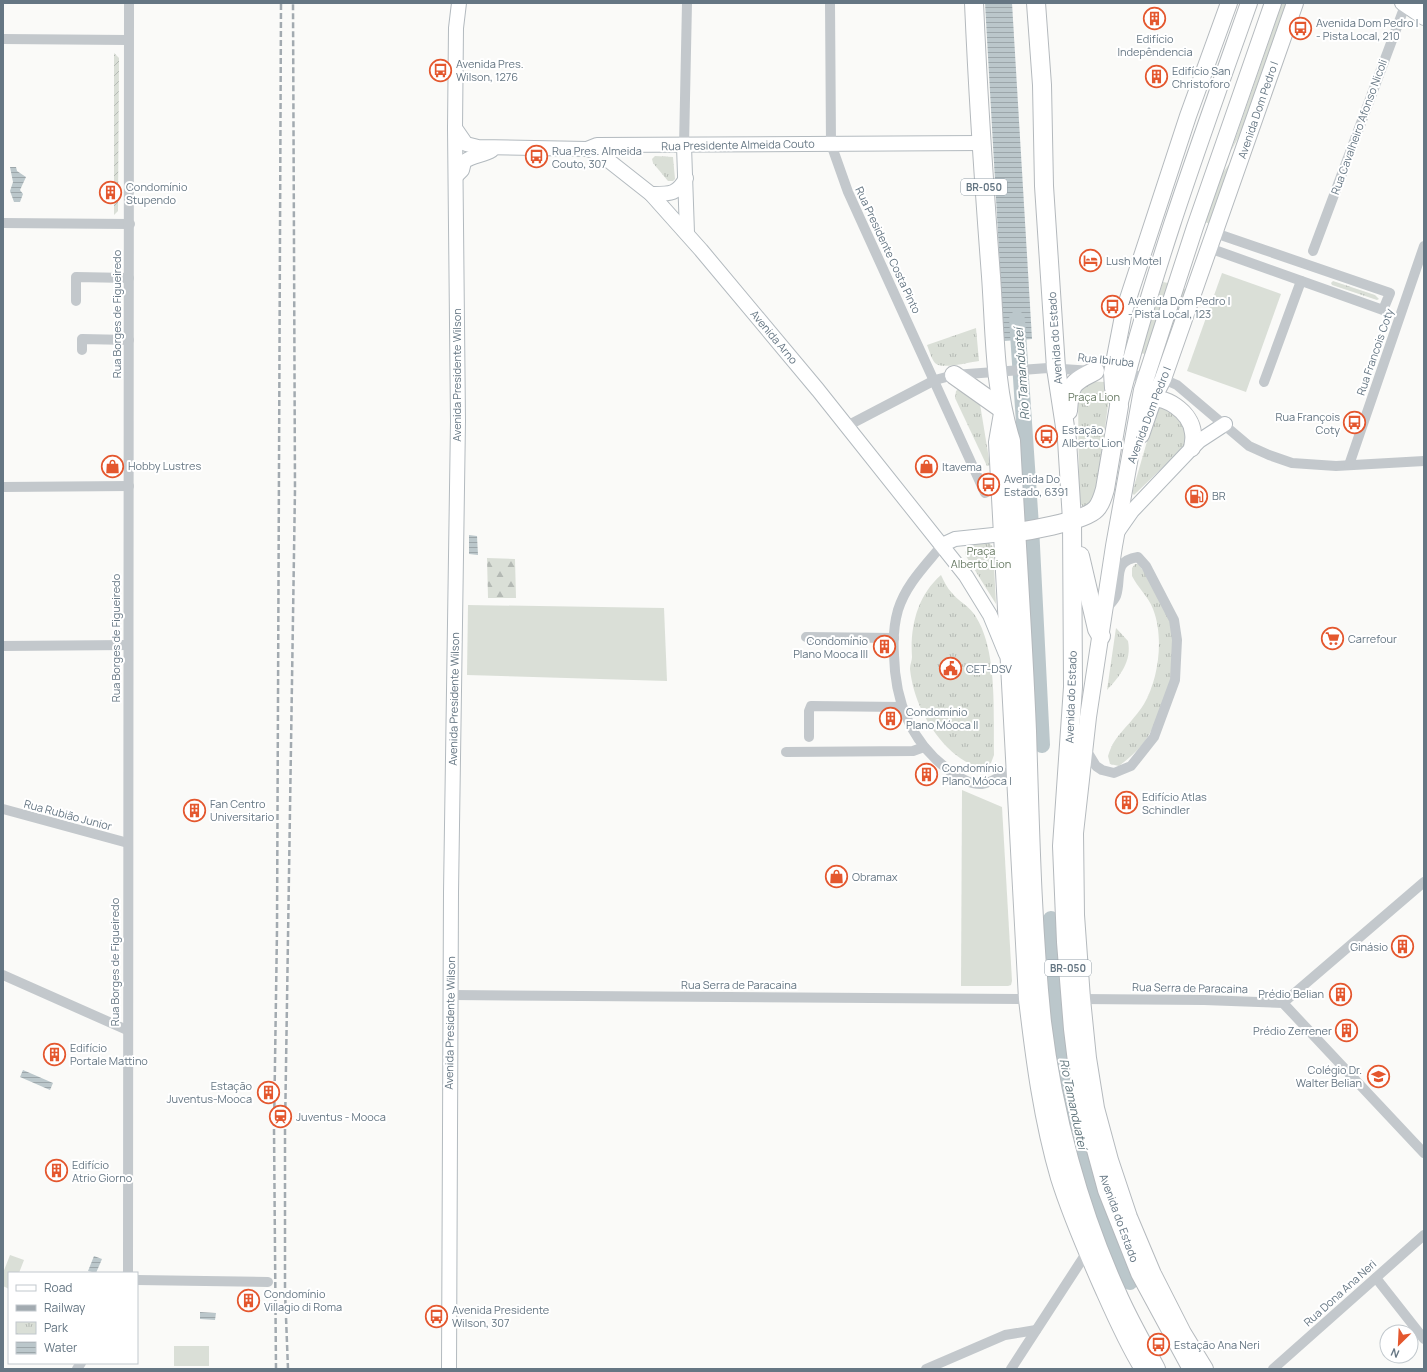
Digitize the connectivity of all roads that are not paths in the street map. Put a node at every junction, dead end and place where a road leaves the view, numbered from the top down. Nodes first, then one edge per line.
1 (129, 3) edge
2 (449, 3) edge
3 (459, 3) edge
4 (687, 3) edge
5 (830, 3) edge
6 (974, 3) edge
7 (1036, 3) edge
8 (1229, 3) edge
9 (1249, 3) edge
10 (1273, 3) edge
11 (1295, 3) edge
12 (1404, 4) edge
13 (1424, 18) edge
14 (456, 28) junction
15 (3, 39) edge
16 (128, 40) junction
17 (1188, 116) junction
18 (454, 128) junction
19 (1249, 136) junction
20 (981, 143) junction
21 (831, 144) junction
22 (684, 146) junction
23 (495, 148) junction
24 (588, 149) junction
25 (1196, 152) junction
26 (1216, 170) junction
27 (456, 177) junction
28 (686, 178) junction
29 (1187, 180) junction
30 (651, 194) junction
31 (3, 223) edge
32 (130, 224) junction
33 (1195, 227) junction
34 (687, 233) junction
35 (1215, 233) junction
36 (1190, 242) junction
37 (1424, 246) edge
38 (1209, 248) junction
39 (1313, 251) dead end
40 (1292, 260) junction
41 (1328, 272) junction
42 (1156, 275) junction
43 (1287, 276) junction
44 (129, 278) junction
45 (1301, 281) junction
46 (1322, 288) junction
47 (76, 301) dead end
48 (129, 340) junction
49 (82, 350) dead end
50 (1052, 368) junction
51 (1001, 371) junction
52 (1111, 373) junction
53 (954, 375) junction
54 (1145, 377) junction
55 (1163, 379) junction
56 (935, 380) junction
57 (1264, 382) dead end
58 (1154, 399) junction
59 (1119, 406) junction
60 (1002, 411) junction
61 (1225, 424) junction
62 (847, 426) junction
63 (1067, 440) junction
64 (1196, 445) junction
65 (1424, 461) edge
66 (1349, 465) junction
67 (129, 486) junction
68 (3, 487) edge
69 (985, 493) dead end
70 (1072, 520) junction
71 (1117, 532) junction
72 (1009, 534) junction
73 (942, 544) junction
74 (1072, 544) junction
75 (1106, 609) junction
76 (1101, 636) junction
77 (806, 637) dead end
78 (894, 638) junction
79 (128, 645) junction
80 (3, 646) edge
81 (1009, 662) junction
82 (901, 707) junction
83 (809, 736) dead end
84 (924, 747) junction
85 (1085, 748) junction
86 (786, 752) dead end
87 (1014, 769) junction
88 (3, 809) edge
89 (128, 843) junction
90 (1424, 882) edge
91 (3, 975) edge
92 (452, 995) junction
93 (1027, 999) junction
94 (1082, 999) junction
95 (1283, 1003) junction
96 (127, 1030) junction
97 (1424, 1153) edge
98 (1424, 1235) edge
99 (1087, 1252) junction
100 (128, 1272) edge
101 (1376, 1278) junction
102 (138, 1280) edge
103 (268, 1282) dead end
104 (1036, 1330) junction
105 (1424, 1339) edge
106 (449, 1369) edge
107 (926, 1369) edge
108 (1011, 1369) edge
109 (1143, 1369) edge
110 (1156, 1369) edge
111 (1192, 1369) edge
112 (1205, 1369) edge
113 (1273, 1369) edge

1 - 16 street, Rua Borges de Figueiredo
2 - 14 main road, Avenida Presidente Wilson
3 - 14 main road, Avenida Presidente Wilson
4 - 22 street
5 - 21 street, Rua Presidente Costa Pinto
6 - 20 highway, BR-050
7 - 50 highway, Avenida do Estado / BR-050
8 - 17 main road
9 - 25 main road
10 - 26 main road, Avenida Dom Pedro I
11 - 19 main road, Avenida Dom Pedro I
12 - 13 main road
12 - 39 street, Rua Cavalheiro Afonso Nicoli
14 - 18 main road, Avenida Presidente Wilson
15 - 16 street
16 - 32 street, Rua Borges de Figueiredo
17 - 25 main road
17 - 52 main road
18 - 23 main road, Rua Presidente Almeida Couto
18 - 27 main road, Avenida Presidente Wilson
19 - 26 main road
19 - 35 main road, Avenida Dom Pedro I
20 - 21 main road, Rua Presidente Almeida Couto
20 - 51 highway, BR-050
21 - 22 main road, Rua Presidente Almeida Couto
21 - 56 street, Rua Presidente Costa Pinto
22 - 24 main road, Rua Presidente Almeida Couto
22 - 28 main road
23 - 24 main road, Rua Presidente Almeida Couto
23 - 27 main road, Rua Presidente Almeida Couto
24 - 30 main road, Avenida Arno
25 - 29 main road
26 - 33 main road, Avenida Dom Pedro I
27 - 92 main road, Avenida Presidente Wilson
28 - 30 main road
28 - 34 main road
29 - 33 main road
29 - 42 main road
30 - 34 main road, Avenida Arno
31 - 32 street
32 - 44 street, Rua Borges de Figueiredo
33 - 35 main road
33 - 36 main road, Avenida Dom Pedro I
34 - 62 main road, Avenida Arno
35 - 38 main road, Avenida Dom Pedro I
35 - 40 street
36 - 38 main road
36 - 42 main road
36 - 54 main road, Avenida Dom Pedro I
37 - 66 street, Rua Francois Coty
38 - 43 street
38 - 55 main road, Avenida Dom Pedro I
40 - 41 street
40 - 43 street
41 - 46 street
41 - 46 street
42 - 52 main road
43 - 45 street
44 - 47 street
44 - 48 street, Rua Borges de Figueiredo
45 - 46 street
45 - 57 street
48 - 49 street
48 - 67 street, Rua Borges de Figueiredo
50 - 51 street, Rua Ibiruba
50 - 52 street, Rua Ibiruba
50 - 63 highway, Avenida do Estado / BR-050
51 - 53 street, Rua Ibiruba
51 - 60 highway, BR-050
52 - 54 street, Rua Ibiruba
52 - 59 main road
52 - 63 highway
53 - 56 street, Rua Ibiruba
53 - 60 highway
54 - 55 street, Rua Ibiruba
54 - 58 main road, Avenida Dom Pedro I
55 - 58 main road, Avenida Dom Pedro I
55 - 61 street
56 - 62 street, Rua Ibiruba
56 - 69 street, Rua Presidente Costa Pinto
58 - 59 main road
58 - 64 main road
58 - 71 main road, Avenida Dom Pedro I
59 - 70 highway
60 - 72 highway, BR-050
61 - 64 main road
61 - 66 street
62 - 73 main road, Avenida Arno
63 - 70 highway, Avenida do Estado / BR-050
64 - 71 main road
65 - 66 street
67 - 68 street
67 - 79 street, Rua Borges de Figueiredo
70 - 72 highway
70 - 74 highway, Avenida do Estado / BR-050
71 - 75 main road
72 - 73 main road
72 - 81 main road
72 - 110 highway, BR-050
73 - 78 street
73 - 81 main road
74 - 76 highway
74 - 111 highway, Avenida do Estado / BR-050
75 - 76 main road
75 - 85 street
76 - 85 main road, Avenida do Estado
77 - 78 street
78 - 82 street
79 - 80 street
79 - 89 street, Rua Borges de Figueiredo
81 - 87 main road
82 - 83 street
82 - 84 street
84 - 86 street
84 - 87 street
85 - 94 main road, Avenida do Estado
87 - 93 main road
88 - 89 street, Rua Rubião Junior
89 - 96 street, Rua Borges de Figueiredo
90 - 95 street
91 - 96 street
92 - 93 street, Rua Serra de Paracaina
92 - 106 main road, Avenida Presidente Wilson
93 - 99 main road
94 - 95 street, Rua Serra de Paracaina
94 - 112 main road, Avenida do Estado
95 - 97 street
96 - 100 street, Rua Borges de Figueiredo
98 - 101 street, Rua Dona Ana Neri
99 - 104 street
99 - 109 main road
101 - 105 street
101 - 113 street, Rua Dona Ana Neri
102 - 103 street
104 - 107 street
104 - 108 street

